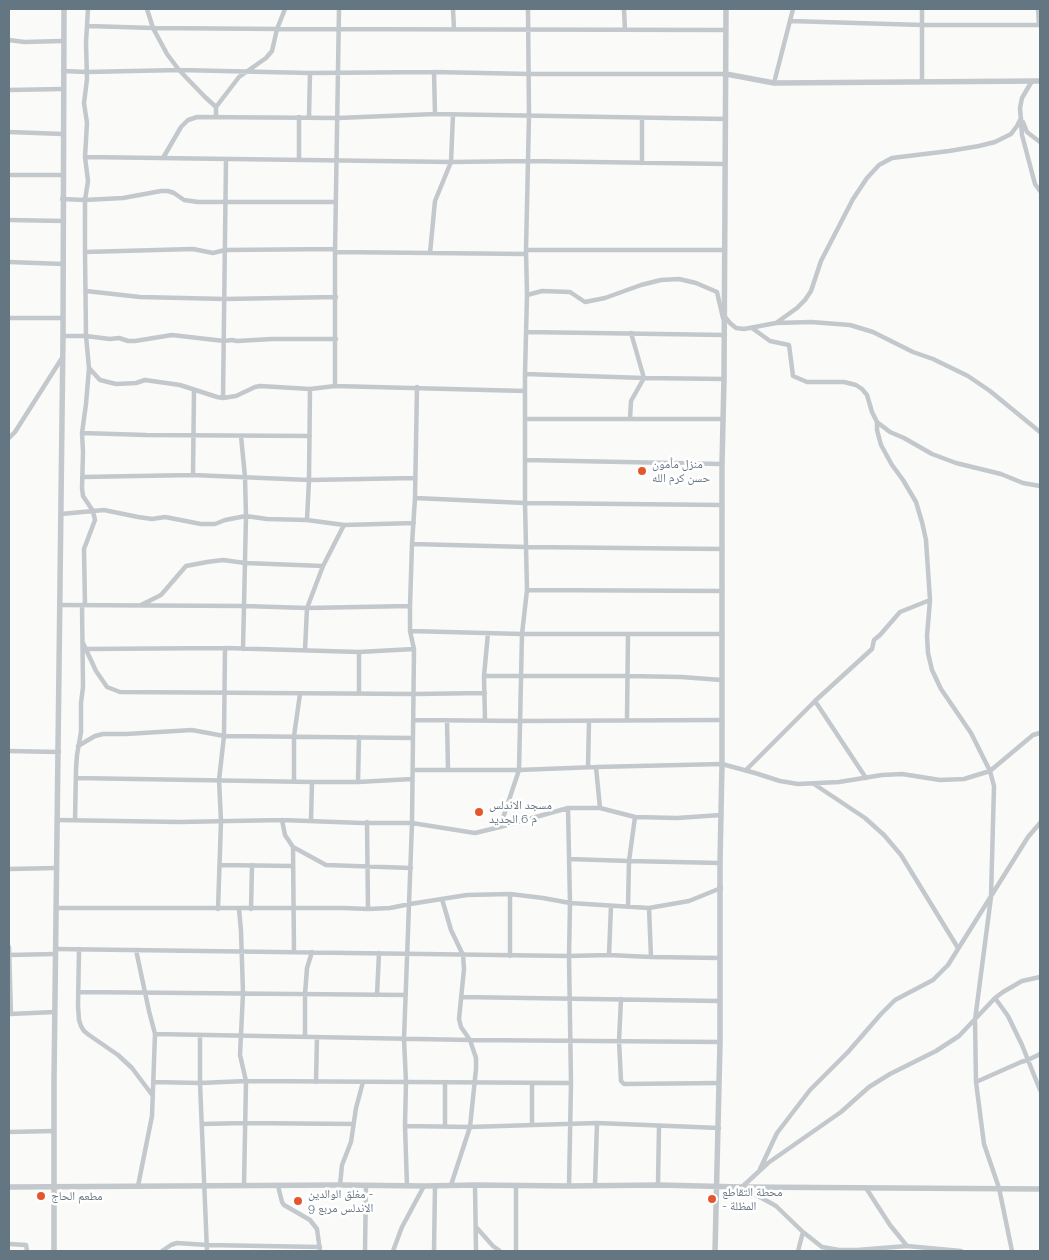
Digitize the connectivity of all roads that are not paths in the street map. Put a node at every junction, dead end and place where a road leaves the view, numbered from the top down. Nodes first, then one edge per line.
1 (64, 9) edge
2 (88, 9) edge
3 (147, 9) edge
4 (285, 9) edge
5 (339, 9) edge
6 (453, 9) edge
7 (528, 9) edge
8 (624, 9) edge
9 (726, 9) edge
10 (793, 9) edge
11 (922, 9) edge
12 (1038, 9) edge
13 (790, 21) junction
14 (922, 25) junction
15 (1039, 25) edge
16 (88, 26) junction
17 (153, 28) junction
18 (339, 28) junction
19 (277, 29) junction
20 (454, 29) junction
21 (529, 30) junction
22 (625, 30) junction
23 (726, 30) junction
24 (9, 40) edge
25 (63, 41) junction
26 (179, 70) junction
27 (63, 71) junction
28 (246, 71) junction
29 (87, 72) junction
30 (338, 72) junction
31 (434, 72) junction
32 (310, 73) junction
33 (530, 74) junction
34 (726, 74) junction
35 (922, 81) junction
36 (1032, 81) junction
37 (1040, 81) edge
38 (774, 82) junction
39 (9, 90) edge
40 (63, 90) junction
41 (216, 107) junction
42 (435, 114) junction
43 (453, 115) junction
44 (529, 116) junction
45 (216, 117) junction
46 (299, 117) junction
47 (309, 117) junction
48 (338, 118) junction
49 (642, 118) junction
50 (1021, 118) junction
51 (726, 119) junction
52 (9, 132) edge
53 (63, 134) junction
54 (1040, 142) edge
55 (85, 157) junction
56 (163, 158) junction
57 (226, 159) junction
58 (299, 160) junction
59 (338, 160) junction
60 (529, 161) junction
61 (451, 162) junction
62 (642, 163) junction
63 (725, 164) junction
64 (9, 175) edge
65 (62, 175) junction
66 (1040, 191) edge
67 (62, 199) junction
68 (85, 200) junction
69 (336, 202) junction
70 (226, 203) junction
71 (9, 220) edge
72 (62, 221) junction
73 (225, 250) junction
74 (725, 250) junction
75 (335, 251) junction
76 (85, 252) junction
77 (526, 252) junction
78 (430, 253) junction
79 (9, 262) edge
80 (63, 264) junction
81 (86, 291) junction
82 (527, 295) junction
83 (336, 297) junction
84 (225, 299) junction
85 (725, 316) junction
86 (9, 318) edge
87 (63, 318) junction
88 (776, 323) junction
89 (725, 325) junction
90 (752, 328) junction
91 (526, 332) junction
92 (631, 333) junction
93 (725, 335) junction
94 (63, 336) junction
95 (86, 336) junction
96 (336, 339) junction
97 (224, 341) junction
98 (63, 357) junction
99 (89, 368) junction
100 (525, 374) junction
101 (644, 378) junction
102 (724, 379) junction
103 (335, 386) junction
104 (417, 388) junction
105 (310, 389) junction
106 (194, 390) junction
107 (525, 391) junction
108 (223, 398) junction
109 (525, 419) junction
110 (630, 419) junction
111 (723, 419) junction
112 (877, 422) junction
113 (1040, 432) edge
114 (82, 433) junction
115 (193, 435) junction
116 (241, 436) junction
117 (310, 436) junction
118 (9, 438) edge
119 (525, 460) junction
120 (722, 464) junction
121 (193, 475) junction
122 (82, 477) junction
123 (245, 477) junction
124 (415, 478) junction
125 (309, 480) junction
126 (1040, 486) edge
127 (415, 498) junction
128 (525, 503) junction
129 (722, 505) junction
130 (93, 512) junction
131 (61, 514) junction
132 (246, 516) junction
133 (307, 520) junction
134 (414, 523) junction
135 (344, 525) junction
136 (412, 544) junction
137 (527, 548) junction
138 (722, 549) junction
139 (245, 563) junction
140 (323, 566) junction
141 (527, 590) junction
142 (722, 591) junction
143 (930, 600) junction
144 (60, 605) junction
145 (84, 605) junction
146 (140, 606) junction
147 (244, 606) junction
148 (410, 606) junction
149 (307, 608) junction
150 (410, 631) junction
151 (488, 633) junction
152 (522, 634) junction
153 (628, 634) junction
154 (722, 634) junction
155 (83, 643) junction
156 (225, 648) junction
157 (86, 649) junction
158 (244, 649) junction
159 (414, 649) junction
160 (305, 650) junction
161 (359, 652) junction
162 (484, 676) junction
163 (627, 676) junction
164 (521, 677) junction
165 (722, 680) junction
166 (225, 693) junction
167 (300, 694) junction
168 (359, 694) junction
169 (414, 694) junction
170 (485, 694) junction
171 (814, 701) junction
172 (414, 720) junction
173 (447, 720) junction
174 (485, 720) junction
175 (627, 720) junction
176 (722, 720) junction
177 (520, 721) junction
178 (589, 721) junction
179 (1040, 733) edge
180 (224, 736) junction
181 (294, 736) junction
182 (359, 737) junction
183 (414, 738) junction
184 (78, 746) junction
185 (9, 751) edge
186 (58, 752) junction
187 (722, 764) junction
188 (588, 767) junction
189 (596, 767) junction
190 (413, 770) junction
191 (448, 770) junction
192 (520, 770) junction
193 (746, 770) junction
194 (990, 771) junction
195 (76, 778) junction
196 (866, 778) junction
197 (412, 779) junction
198 (219, 780) junction
199 (294, 782) junction
200 (312, 782) junction
201 (358, 782) junction
202 (814, 784) junction
203 (568, 808) junction
204 (600, 808) junction
205 (721, 815) junction
206 (635, 817) junction
207 (58, 820) junction
208 (75, 820) junction
209 (282, 820) junction
210 (221, 821) junction
211 (311, 821) junction
212 (367, 822) junction
213 (412, 823) junction
214 (1040, 823) edge
215 (500, 827) junction
216 (293, 847) junction
217 (569, 859) junction
218 (629, 861) junction
219 (720, 863) junction
220 (220, 865) junction
221 (252, 865) junction
222 (293, 866) junction
223 (367, 866) junction
224 (57, 868) junction
225 (411, 868) junction
226 (9, 869) edge
227 (721, 888) junction
228 (510, 894) junction
229 (991, 897) junction
230 (442, 899) junction
231 (570, 903) junction
232 (410, 904) junction
233 (610, 906) junction
234 (628, 907) junction
235 (56, 908) junction
236 (252, 908) junction
237 (294, 908) junction
238 (649, 908) junction
239 (218, 909) junction
240 (239, 909) junction
241 (368, 909) junction
242 (9, 947) edge
243 (958, 948) junction
244 (79, 949) junction
245 (136, 950) junction
246 (242, 951) junction
247 (56, 952) junction
248 (294, 952) junction
249 (312, 952) junction
250 (379, 953) junction
251 (407, 954) junction
252 (9, 955) edge
253 (463, 955) junction
254 (609, 955) junction
255 (510, 956) junction
256 (569, 956) junction
257 (651, 957) junction
258 (720, 958) junction
259 (1040, 976) edge
260 (78, 992) junction
261 (144, 992) junction
262 (242, 993) junction
263 (305, 994) junction
264 (377, 995) junction
265 (406, 995) junction
266 (461, 997) junction
267 (570, 998) junction
268 (995, 998) junction
269 (621, 999) junction
270 (720, 1001) junction
271 (55, 1012) junction
272 (10, 1014) edge
273 (974, 1020) junction
274 (155, 1034) junction
275 (200, 1035) junction
276 (240, 1036) junction
277 (305, 1037) junction
278 (317, 1037) junction
279 (404, 1039) junction
280 (470, 1040) junction
281 (570, 1040) junction
282 (619, 1040) junction
283 (720, 1042) junction
284 (1040, 1054) edge
285 (1028, 1060) junction
286 (246, 1081) junction
287 (154, 1082) junction
288 (316, 1082) junction
289 (363, 1082) junction
290 (406, 1082) junction
291 (445, 1082) junction
292 (475, 1082) junction
293 (976, 1082) junction
294 (200, 1083) junction
295 (532, 1083) junction
296 (570, 1083) junction
297 (719, 1083) junction
298 (1040, 1090) edge
299 (153, 1096) junction
300 (245, 1123) junction
301 (597, 1123) junction
302 (202, 1124) junction
303 (353, 1124) junction
304 (569, 1124) junction
305 (532, 1125) junction
306 (405, 1126) junction
307 (659, 1126) junction
308 (445, 1127) junction
309 (470, 1127) junction
310 (718, 1128) junction
311 (54, 1131) junction
312 (9, 1132) edge
313 (759, 1172) junction
314 (340, 1185) junction
315 (366, 1185) junction
316 (475, 1185) junction
317 (596, 1185) junction
318 (658, 1185) junction
319 (54, 1186) junction
320 (138, 1186) junction
321 (204, 1186) junction
322 (244, 1186) junction
323 (278, 1186) junction
324 (407, 1186) junction
325 (424, 1186) junction
326 (435, 1186) junction
327 (451, 1186) junction
328 (516, 1186) junction
329 (569, 1186) junction
330 (9, 1187) edge
331 (717, 1187) junction
332 (742, 1187) junction
333 (866, 1188) junction
334 (999, 1188) junction
335 (1040, 1189) edge
336 (476, 1227) junction
337 (803, 1232) junction
338 (9, 1244) edge
339 (207, 1245) junction
340 (907, 1246) junction
341 (320, 1249) edge
342 (27, 1251) edge
343 (54, 1251) edge
344 (162, 1251) edge
345 (207, 1251) edge
346 (365, 1251) edge
347 (393, 1251) edge
348 (434, 1251) edge
349 (476, 1251) edge
350 (500, 1251) edge
351 (516, 1251) edge
352 (715, 1251) edge
353 (798, 1251) edge
354 (961, 1251) edge
355 (1012, 1251) edge

1 - 25 street
2 - 16 street
3 - 17 street
4 - 19 street
5 - 18 street
6 - 20 street
7 - 21 street
8 - 22 street
9 - 23 street
10 - 13 street
11 - 14 street
12 - 15 street
13 - 14 street
13 - 38 street
14 - 15 street
14 - 35 street
16 - 17 street
16 - 29 street
17 - 19 street
17 - 26 street
18 - 19 street
18 - 20 street
18 - 30 street
19 - 28 street
20 - 21 street
21 - 22 street
21 - 33 street
22 - 23 street
23 - 34 street
24 - 25 street
25 - 27 street
26 - 28 street
26 - 29 street
26 - 41 street
27 - 29 street
27 - 40 street
28 - 32 street
28 - 41 street
29 - 55 street
30 - 31 street
30 - 32 street
30 - 48 street
31 - 33 street
31 - 42 street
32 - 47 street
33 - 34 street
33 - 44 street
34 - 38 street
34 - 51 street
35 - 36 street
35 - 38 street
36 - 37 street
36 - 50 street
39 - 40 street
40 - 53 street
41 - 45 street
42 - 43 street
42 - 48 street
43 - 44 street
43 - 61 street
44 - 49 street
44 - 60 street
45 - 46 street
45 - 56 street
46 - 47 street
46 - 58 street
47 - 48 street
48 - 59 street
49 - 51 street
49 - 62 street
50 - 54 street
50 - 66 street
50 - 88 street
51 - 63 street
52 - 53 street
53 - 65 street
55 - 56 street
55 - 68 street
56 - 57 street
57 - 58 street
57 - 70 street
58 - 59 street
59 - 61 street
59 - 69 street
60 - 61 street
60 - 62 street
60 - 77 street
61 - 78 street
62 - 63 street
63 - 74 street
64 - 65 street
65 - 67 street
67 - 68 street
67 - 72 street
68 - 70 street
68 - 76 street
69 - 70 street
69 - 75 street
70 - 73 street
71 - 72 street
72 - 80 street
73 - 75 street
73 - 76 street
73 - 84 street
74 - 77 street
74 - 85 street
75 - 78 street
75 - 83 street
76 - 81 street
77 - 78 street
77 - 82 street
79 - 80 street
80 - 87 street
81 - 84 street
81 - 95 street
82 - 89 street
82 - 91 street
83 - 84 street
83 - 96 street
84 - 97 street
85 - 89 street
85 - 90 street
86 - 87 street
87 - 94 street
88 - 90 street
88 - 113 street
89 - 93 street
90 - 112 street
91 - 92 street
91 - 100 street
92 - 93 street
92 - 101 street
93 - 102 street
94 - 95 street
94 - 98 street
95 - 97 street
95 - 99 street
96 - 97 street
96 - 103 street
97 - 108 street
98 - 118 street
98 - 131 street
99 - 106 street
99 - 114 street
100 - 101 street
100 - 107 street
101 - 102 street
101 - 110 street
102 - 111 street
103 - 104 street
103 - 105 street
104 - 107 street
104 - 124 street
105 - 108 street
105 - 117 street
106 - 108 street
106 - 115 street
107 - 109 street
109 - 110 street
109 - 119 street
110 - 111 street
111 - 120 street
112 - 126 street
112 - 143 street
114 - 115 street
114 - 122 street
115 - 116 street
115 - 121 street
116 - 117 street
116 - 123 street
117 - 125 street
119 - 120 street
119 - 128 street
120 - 129 street
121 - 122 street
121 - 123 street
122 - 130 street
123 - 125 street
123 - 132 street
124 - 125 street
124 - 127 street
125 - 133 street
127 - 128 street
127 - 134 street
128 - 129 street
128 - 137 street
129 - 138 street
130 - 131 street
130 - 132 street
130 - 145 street
131 - 144 street
132 - 133 street
132 - 139 street
133 - 135 street
134 - 135 street
134 - 136 street
135 - 140 street
136 - 137 street
136 - 148 street
137 - 138 street
137 - 141 street
138 - 142 street
139 - 140 street
139 - 146 street
139 - 147 street
140 - 149 street
141 - 142 street
141 - 152 street
142 - 154 street
143 - 171 street
143 - 194 street
144 - 145 street
144 - 186 street
145 - 146 street
145 - 155 street
146 - 147 street
147 - 149 street
147 - 158 street
148 - 149 street
148 - 150 street
149 - 160 street
150 - 151 street
150 - 159 street
151 - 152 street
151 - 162 street
152 - 153 street
152 - 164 street
153 - 154 street
153 - 163 street
154 - 165 street
155 - 157 street
155 - 184 street
156 - 157 street
156 - 158 street
156 - 166 street
157 - 166 street
158 - 160 street
159 - 161 street
159 - 169 street
160 - 161 street
161 - 168 street
162 - 164 street
162 - 170 street
163 - 164 street
163 - 165 street
163 - 175 street
164 - 177 street
165 - 176 street
166 - 167 street
166 - 180 street
167 - 168 street
167 - 181 street
168 - 169 street
169 - 170 street
169 - 172 street
170 - 174 street
171 - 193 street
171 - 196 street
172 - 173 street
172 - 183 street
173 - 174 street
173 - 191 street
174 - 177 street
175 - 176 street
175 - 178 street
176 - 187 street
177 - 178 street
177 - 192 street
178 - 188 street
179 - 194 street
180 - 181 street
180 - 184 street
180 - 198 street
181 - 182 street
181 - 199 street
182 - 183 street
182 - 201 street
183 - 190 street
184 - 195 street
185 - 186 street
186 - 207 street
187 - 189 street
187 - 193 street
187 - 205 street
188 - 189 street
188 - 192 street
189 - 204 street
190 - 191 street
190 - 197 street
191 - 192 street
192 - 215 street
193 - 202 street
194 - 196 street
194 - 229 street
195 - 198 street
195 - 208 street
196 - 202 street
197 - 201 street
197 - 213 street
198 - 199 street
198 - 210 street
199 - 200 street
200 - 201 street
200 - 211 street
202 - 243 street
203 - 204 street
203 - 215 street
203 - 217 street
204 - 206 street
205 - 206 street
205 - 219 street
206 - 218 street
207 - 208 street
207 - 224 street
208 - 210 street
209 - 210 street
209 - 211 street
209 - 216 street
210 - 220 street
211 - 212 street
212 - 213 street
212 - 223 street
213 - 215 street
213 - 225 street
214 - 229 street
216 - 222 street
216 - 223 street
217 - 218 street
217 - 231 street
218 - 219 street
218 - 234 street
219 - 227 street
220 - 221 street
220 - 239 street
221 - 222 street
221 - 236 street
222 - 237 street
223 - 225 street
223 - 241 street
224 - 226 street
224 - 235 street
225 - 232 street
227 - 238 street
227 - 258 street
228 - 230 street
228 - 231 street
228 - 255 street
229 - 243 street
229 - 273 street
230 - 232 street
230 - 253 street
231 - 233 street
231 - 256 street
232 - 241 street
232 - 251 street
233 - 234 street
233 - 254 street
234 - 238 street
235 - 239 street
235 - 247 street
236 - 237 street
236 - 240 street
237 - 241 street
237 - 248 street
238 - 257 street
239 - 240 street
240 - 246 street
242 - 252 street
243 - 313 street
244 - 245 street
244 - 247 street
244 - 260 street
245 - 246 street
245 - 261 street
246 - 248 street
246 - 262 street
247 - 252 street
247 - 271 street
248 - 249 street
249 - 250 street
249 - 263 street
250 - 251 street
250 - 264 street
251 - 253 street
251 - 265 street
252 - 272 street
253 - 255 street
253 - 266 street
254 - 256 street
254 - 257 street
255 - 256 street
256 - 267 street
257 - 258 street
258 - 270 street
259 - 268 street
260 - 261 street
260 - 299 street
261 - 262 street
261 - 274 street
262 - 263 street
262 - 276 street
263 - 264 street
263 - 277 street
264 - 265 street
265 - 279 street
266 - 267 street
266 - 280 street
267 - 269 street
267 - 281 street
268 - 273 street
268 - 285 street
269 - 270 street
269 - 282 street
270 - 283 street
271 - 272 street
271 - 311 street
273 - 293 street
273 - 313 street
274 - 275 street
274 - 287 street
275 - 276 street
275 - 294 street
276 - 277 street
276 - 286 street
277 - 278 street
278 - 279 street
278 - 288 street
279 - 280 street
279 - 290 street
280 - 281 street
280 - 292 street
281 - 282 street
281 - 296 street
282 - 283 street
282 - 297 street
283 - 297 street
284 - 285 street
285 - 293 street
285 - 298 street
286 - 288 street
286 - 294 street
286 - 300 street
287 - 294 street
287 - 299 street
288 - 289 street
289 - 290 street
289 - 303 street
290 - 291 street
290 - 306 street
291 - 292 street
291 - 308 street
292 - 295 street
292 - 309 street
293 - 334 street
294 - 302 street
295 - 296 street
295 - 305 street
296 - 304 street
297 - 310 street
299 - 320 street
300 - 302 street
300 - 303 street
300 - 322 street
301 - 304 street
301 - 307 street
301 - 317 street
302 - 321 street
303 - 314 street
304 - 305 street
304 - 329 street
305 - 309 street
306 - 308 street
306 - 324 street
307 - 310 street
307 - 318 street
308 - 309 street
309 - 327 street
310 - 331 street
311 - 312 street
311 - 319 street
313 - 332 street
314 - 315 street
314 - 323 street
315 - 324 street
315 - 346 street
316 - 327 street
316 - 328 street
316 - 336 street
317 - 318 street
317 - 329 street
318 - 331 street
319 - 320 street
319 - 330 street
319 - 343 street
320 - 321 street
321 - 322 street
321 - 339 street
322 - 323 street
323 - 341 street
324 - 325 street
325 - 326 street
325 - 347 street
326 - 327 street
326 - 348 street
328 - 329 street
328 - 351 street
331 - 332 street
331 - 352 street
332 - 333 street
332 - 337 street
333 - 334 street
333 - 340 street
334 - 335 street
334 - 355 street
336 - 349 street
336 - 350 street
337 - 340 street
337 - 353 street
338 - 342 street
339 - 341 street
339 - 344 street
339 - 345 street
340 - 354 street

